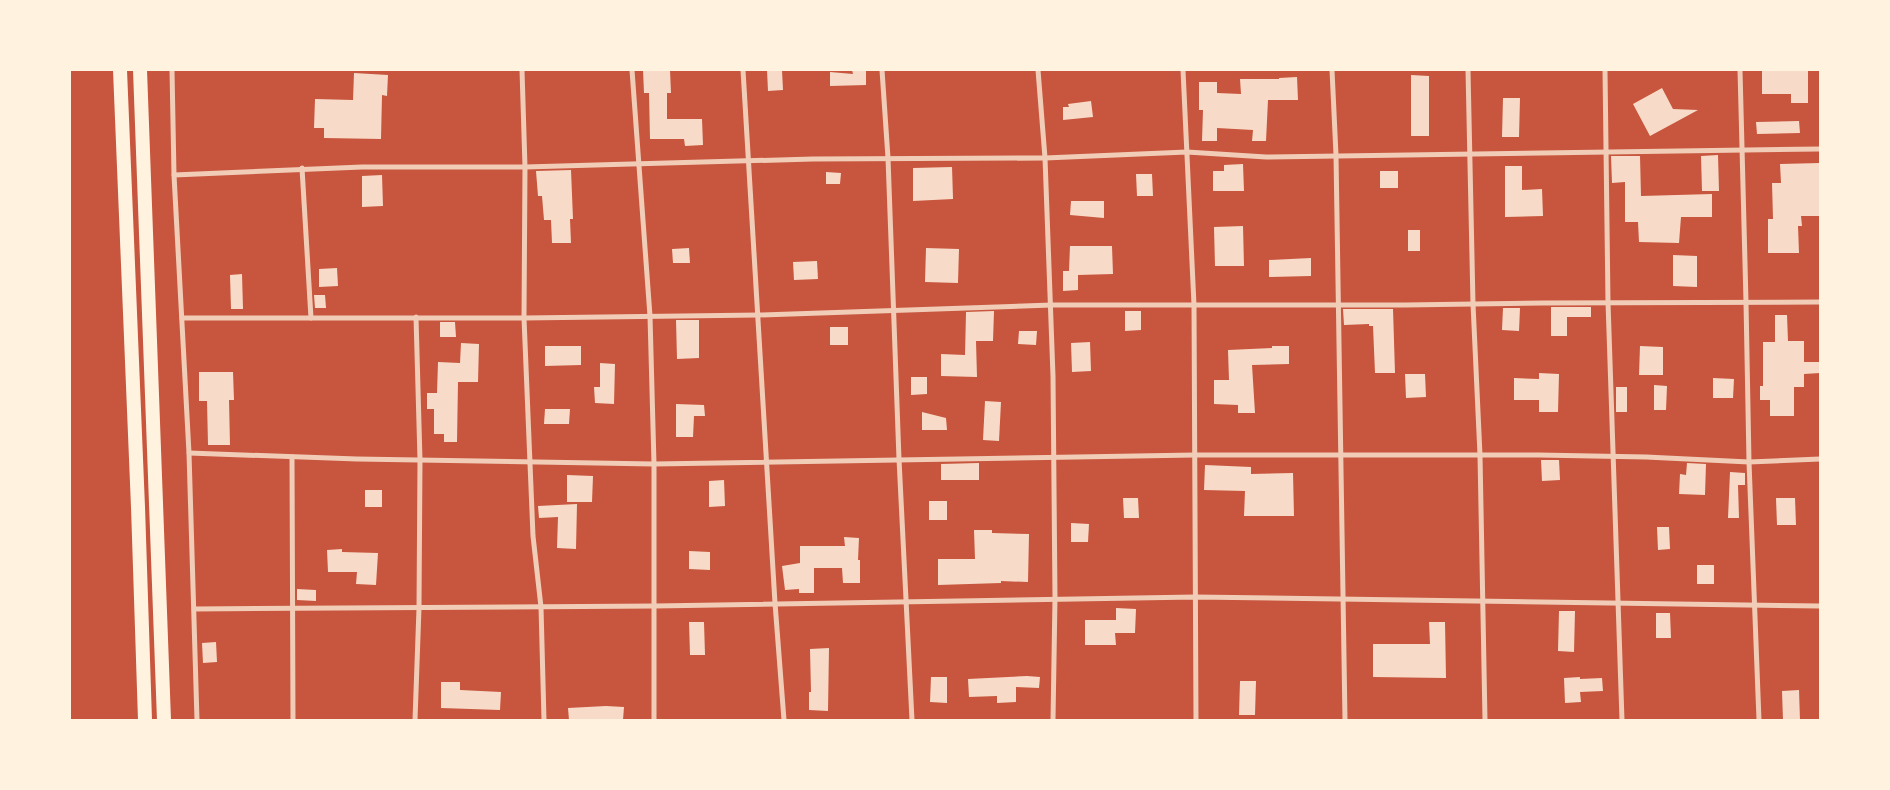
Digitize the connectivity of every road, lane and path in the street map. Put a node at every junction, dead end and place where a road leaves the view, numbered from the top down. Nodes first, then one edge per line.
1 (120, 70) edge
2 (140, 70) edge
3 (172, 70) edge
4 (522, 70) edge
5 (632, 70) edge
6 (743, 70) edge
7 (882, 70) edge
8 (1038, 70) edge
9 (1183, 70) edge
10 (1332, 70) edge
11 (1468, 70) edge
12 (1606, 70) edge
13 (1740, 70) edge
14 (1820, 149) edge
15 (1742, 151) junction
16 (1186, 152) junction
17 (1607, 153) junction
18 (1469, 154) junction
19 (1336, 155) junction
20 (888, 158) junction
21 (1045, 158) junction
22 (748, 162) junction
23 (639, 164) junction
24 (525, 167) junction
25 (302, 168) junction
26 (174, 175) junction
27 (1608, 302) junction
28 (1746, 302) junction
29 (1820, 302) edge
30 (1473, 304) junction
31 (1052, 305) junction
32 (1339, 305) junction
33 (1194, 306) junction
34 (894, 310) junction
35 (759, 315) junction
36 (650, 316) junction
37 (416, 317) junction
38 (182, 318) junction
39 (311, 318) junction
40 (524, 318) junction
41 (189, 453) junction
42 (1196, 455) junction
43 (1480, 455) junction
44 (1342, 456) junction
45 (1612, 456) junction
46 (292, 457) junction
47 (1055, 457) junction
48 (899, 458) junction
49 (1820, 459) edge
50 (420, 460) junction
51 (531, 461) junction
52 (768, 461) junction
53 (1749, 462) junction
54 (654, 464) junction
55 (1195, 597) junction
56 (1055, 598) junction
57 (1344, 599) junction
58 (908, 602) junction
59 (1482, 602) junction
60 (776, 603) junction
61 (1619, 603) junction
62 (1756, 604) junction
63 (655, 606) junction
64 (1820, 606) edge
65 (540, 607) junction
66 (419, 608) junction
67 (194, 609) junction
68 (293, 609) junction
69 (145, 720) edge
70 (164, 720) edge
71 (197, 720) edge
72 (293, 720) edge
73 (415, 720) edge
74 (544, 720) edge
75 (654, 720) edge
76 (784, 720) edge
77 (912, 720) edge
78 (1053, 720) edge
79 (1196, 720) edge
80 (1345, 720) edge
81 (1485, 720) edge
82 (1622, 720) edge
83 (1759, 720) edge

1 - 69 highway
2 - 70 highway
3 - 26 street
4 - 24 street
5 - 23 street
6 - 22 street
7 - 20 street
8 - 21 street
9 - 16 street
10 - 19 street
11 - 18 street
12 - 17 street
13 - 15 street
14 - 15 street
15 - 17 street
15 - 28 street
16 - 19 street
16 - 21 street
16 - 33 street
17 - 18 street
17 - 27 street
18 - 19 street
18 - 30 street
19 - 32 street
20 - 21 street
20 - 22 street
20 - 34 street
21 - 31 street
22 - 23 street
22 - 35 street
23 - 24 street
23 - 36 street
24 - 25 street
24 - 40 street
25 - 26 street
25 - 39 street
26 - 38 street
27 - 28 street
27 - 30 street
27 - 45 street
28 - 29 street
28 - 53 street
30 - 32 street
30 - 43 street
31 - 33 street
31 - 34 street
31 - 47 street
32 - 33 street
32 - 44 street
33 - 42 street
34 - 35 street
34 - 48 street
35 - 36 street
35 - 52 street
36 - 40 street
36 - 54 street
37 - 39 street
37 - 40 street
37 - 50 street
38 - 39 street
38 - 41 street
40 - 51 street
41 - 46 street
41 - 67 street
42 - 44 street
42 - 47 street
42 - 55 street
43 - 44 street
43 - 45 street
43 - 59 street
44 - 57 street
45 - 53 street
45 - 61 street
46 - 50 street
46 - 68 street
47 - 48 street
47 - 56 street
48 - 52 street
48 - 58 street
49 - 53 street
50 - 51 street
50 - 66 street
51 - 54 street
51 - 65 street
52 - 54 street
52 - 60 street
53 - 62 street
54 - 63 street
55 - 56 street
55 - 57 street
55 - 79 street
56 - 58 street
56 - 78 street
57 - 59 street
57 - 80 street
58 - 60 street
58 - 77 street
59 - 61 street
59 - 81 street
60 - 63 street
60 - 76 street
61 - 62 street
61 - 82 street
62 - 64 street
62 - 83 street
63 - 65 street
63 - 75 street
65 - 66 street
65 - 74 street
66 - 68 street
66 - 73 street
67 - 68 street
67 - 71 street
68 - 72 street

